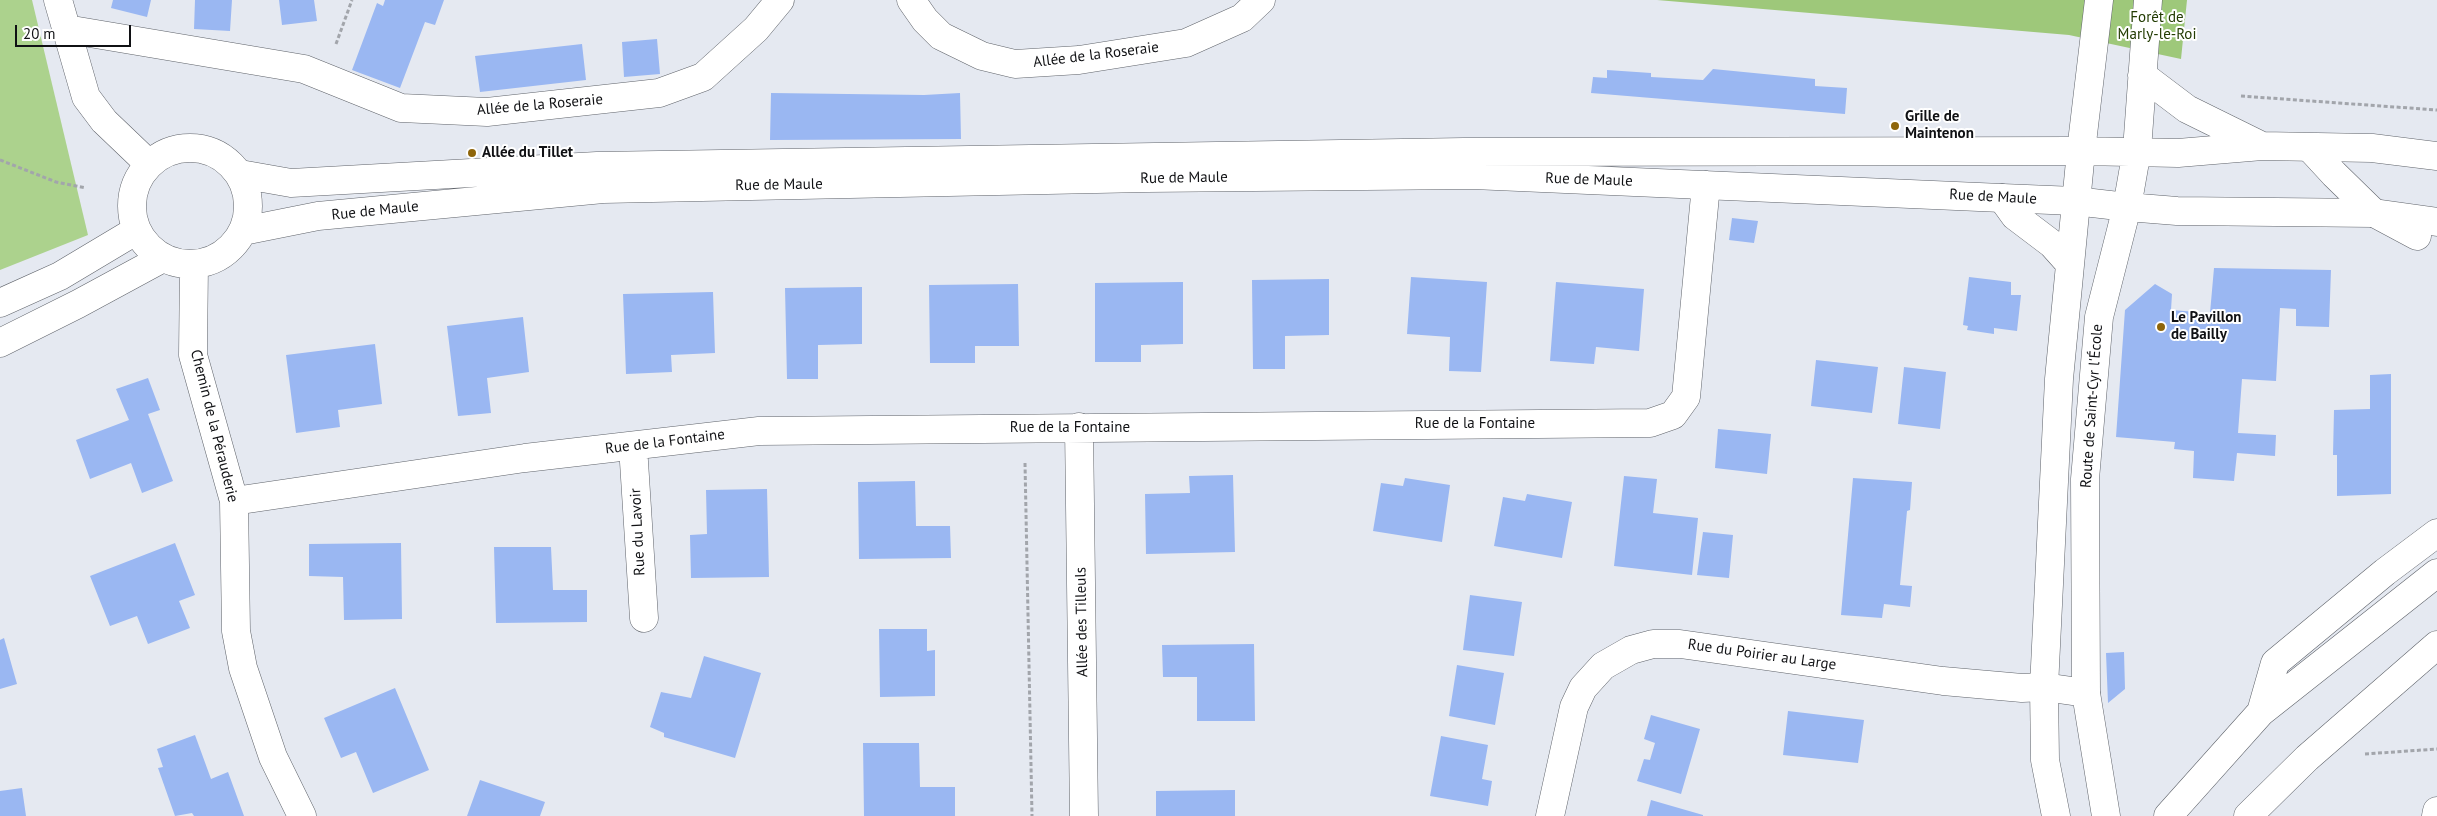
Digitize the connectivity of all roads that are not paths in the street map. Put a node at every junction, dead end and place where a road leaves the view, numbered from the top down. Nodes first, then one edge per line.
1 (58, 0) edge
2 (780, 0) edge
3 (911, 0) edge
4 (1261, 0) edge
5 (2099, 0) edge
6 (2148, 0) edge
7 (66, 29) junction
8 (2142, 75) junction
9 (2262, 146) junction
10 (2310, 148) junction
11 (2137, 150) junction
12 (2080, 151) junction
13 (2437, 156) edge
14 (150, 164) junction
15 (240, 174) junction
16 (1706, 185) junction
17 (2002, 198) junction
18 (2075, 201) junction
19 (2127, 207) junction
20 (2374, 213) junction
21 (2427, 229) edge
22 (137, 230) junction
23 (243, 231) junction
24 (163, 258) junction
25 (2069, 263) junction
26 (194, 264) junction
27 (0, 303) edge
28 (0, 343) edge
29 (1079, 427) junction
30 (633, 446) junction
31 (234, 501) junction
32 (2437, 533) edge
33 (2437, 574) edge
34 (644, 618) dead end
35 (2437, 645) edge
36 (2044, 687) junction
37 (2086, 693) junction
38 (2261, 712) junction
39 (2104, 804) edge
40 (2437, 811) edge
41 (302, 816) edge
42 (1084, 816) edge
43 (1550, 816) edge
44 (2056, 816) edge
45 (2168, 816) edge
46 (2248, 816) edge
47 (2436, 816) edge

1 - 7 street
2 - 7 street, Allée de la Roseraie
3 - 4 street, Allée de la Roseraie
5 - 12 street
6 - 8 street, Route de Saint-Cyr l'École
7 - 14 street
8 - 9 street
8 - 11 street, Route de Saint-Cyr l'École
9 - 10 street, Rue de Maule
9 - 11 street, Rue de Maule
10 - 13 street, Rue de Maule
10 - 20 street
11 - 12 street, Rue de Maule
11 - 19 street, Route de Saint-Cyr l'École
12 - 15 street, Rue de Maule
12 - 18 street
14 - 15 street
14 - 22 street
15 - 23 street
16 - 17 street, Rue de Maule
16 - 23 street, Rue de Maule
16 - 29 street, Rue de la Fontaine
17 - 18 street, Rue de Maule
17 - 25 street
18 - 19 street, Rue de Maule
18 - 25 street
19 - 20 street, Rue de Maule
19 - 37 street, Route de Saint-Cyr l'École
20 - 21 street, Rue de Maule
22 - 24 street
22 - 27 street
23 - 26 street
24 - 26 street
24 - 28 street
25 - 36 street
26 - 31 street, Chemin de la Pérauderie
29 - 30 street, Rue de la Fontaine
29 - 42 street, Allée des Tilleuls
30 - 31 street, Rue de la Fontaine
30 - 34 street, Rue du Lavoir
31 - 41 street, Chemin de la Pérauderie
32 - 38 street
33 - 38 street
35 - 46 street
36 - 37 street, Rue du Poirier au Large
36 - 43 street, Rue du Poirier au Large
36 - 44 street
37 - 39 street, Route de Saint-Cyr l'École
38 - 45 street
40 - 47 street

